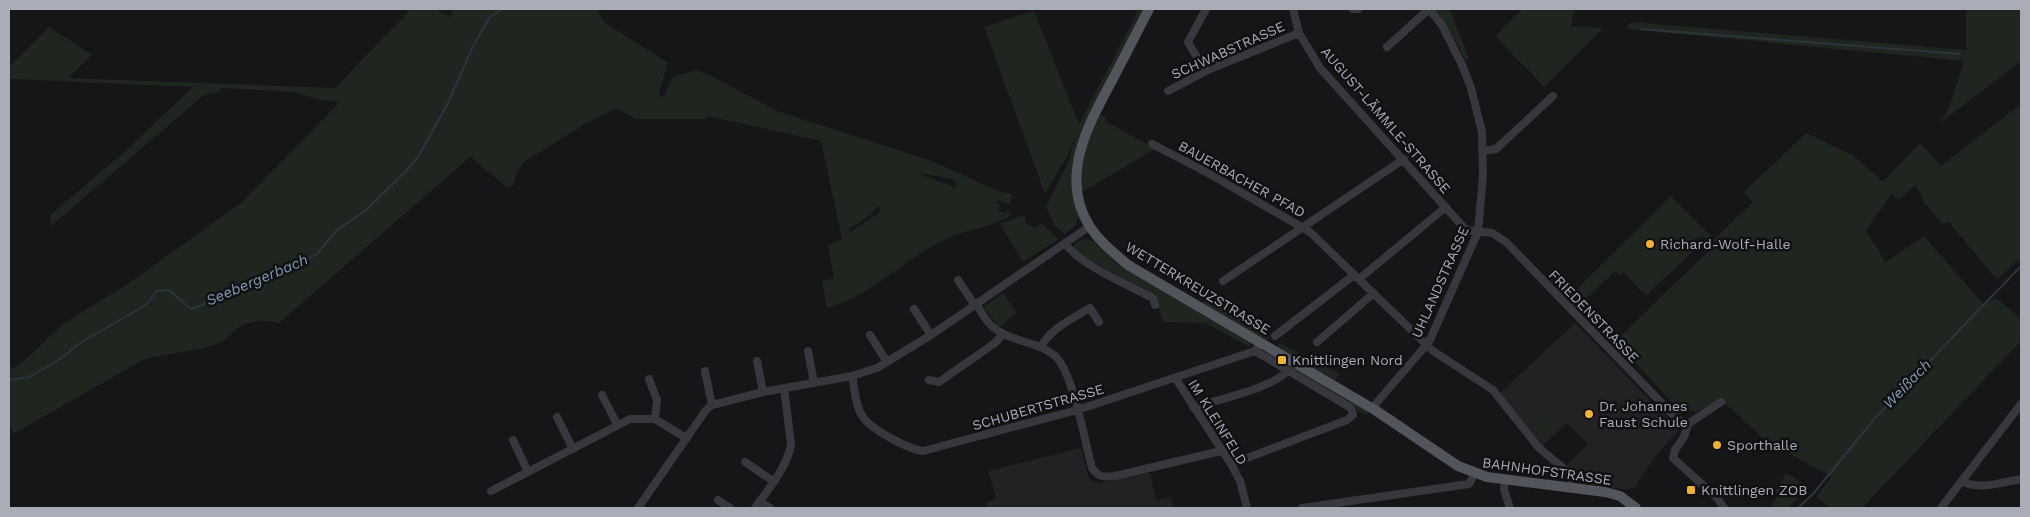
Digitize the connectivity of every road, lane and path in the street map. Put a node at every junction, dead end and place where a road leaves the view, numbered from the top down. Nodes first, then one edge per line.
1 (1149, 9) edge
2 (1206, 9) edge
3 (1293, 9) edge
4 (1353, 9) edge
5 (1358, 9) edge
6 (1429, 9) edge
7 (1299, 32) junction
8 (1388, 47) dead end
9 (1205, 71) junction
10 (1168, 91) dead end
11 (1554, 96) dead end
12 (1152, 144) dead end
13 (1483, 151) junction
14 (1404, 159) junction
15 (1446, 207) junction
16 (1090, 226) junction
17 (1303, 227) junction
18 (1478, 232) junction
19 (1065, 243) junction
20 (1356, 277) junction
21 (958, 280) dead end
22 (1223, 281) dead end
23 (1374, 293) junction
24 (975, 304) junction
25 (1155, 305) dead end
26 (914, 309) dead end
27 (1099, 322) dead end
28 (1003, 334) junction
29 (870, 335) dead end
30 (931, 335) junction
31 (1275, 336) dead end
32 (1317, 342) dead end
33 (1426, 345) junction
34 (1041, 347) junction
35 (1258, 347) junction
36 (808, 351) dead end
37 (757, 361) dead end
38 (887, 362) junction
39 (1288, 370) junction
40 (705, 371) dead end
41 (852, 376) junction
42 (649, 379) dead end
43 (1176, 379) junction
44 (929, 380) dead end
45 (814, 383) junction
46 (784, 388) junction
47 (763, 392) junction
48 (602, 395) dead end
49 (1722, 402) dead end
50 (712, 404) junction
51 (2021, 404) edge
52 (1193, 407) junction
53 (1372, 408) junction
54 (1077, 410) junction
55 (557, 417) dead end
56 (655, 419) junction
57 (617, 424) junction
58 (1688, 424) junction
59 (686, 438) junction
60 (512, 440) dead end
61 (573, 448) junction
62 (1221, 451) junction
63 (745, 462) dead end
64 (1231, 464) junction
65 (528, 472) junction
66 (1475, 473) junction
67 (2021, 479) edge
68 (1506, 480) junction
69 (773, 481) junction
70 (1962, 481) junction
71 (1572, 487) junction
72 (491, 491) dead end
73 (718, 500) dead end
74 (757, 505) edge
75 (638, 508) edge
76 (730, 508) edge
77 (770, 508) edge
78 (1247, 508) edge
79 (1306, 508) edge
80 (1510, 508) edge
81 (1636, 508) edge
82 (1724, 508) edge
83 (1941, 508) edge

1 - 16 main road, WETTERKREUZSTRASSE
2 - 9 street
3 - 7 street, AUGUST-LÄMMLE-STRASSE
4 - 5 street
6 - 8 street
6 - 13 street, UHLANDSTRASSE
7 - 9 street, SCHWABSTRASSE
7 - 14 street, AUGUST-LÄMMLE-STRASSE
9 - 10 street, SCHWABSTRASSE
11 - 13 street
12 - 17 street, BAUERBACHER PFAD
13 - 18 street, UHLANDSTRASSE
14 - 15 street, AUGUST-LÄMMLE-STRASSE
14 - 17 street
15 - 18 street, AUGUST-LÄMMLE-STRASSE
15 - 20 street
16 - 19 street
16 - 35 main road, WETTERKREUZSTRASSE
17 - 20 street, BAUERBACHER PFAD
17 - 22 street
18 - 33 street, UHLANDSTRASSE
18 - 58 street, FRIEDENSTRASSE
19 - 24 street
19 - 25 street
20 - 23 street, BAUERBACHER PFAD
20 - 31 street
21 - 24 street
23 - 32 street
23 - 33 street, BAUERBACHER PFAD
24 - 28 street
24 - 30 street
26 - 30 street
27 - 34 street
28 - 34 street
28 - 44 street
29 - 38 street
30 - 38 street
33 - 53 street, UHLANDSTRASSE
33 - 71 street, BAUERBACHER PFAD
34 - 54 street
35 - 39 street
35 - 43 street, SCHUBERTSTRASSE
35 - 53 main road, WETTERKREUZSTRASSE
36 - 45 street
37 - 47 street
38 - 41 street
39 - 52 street
39 - 64 street
40 - 50 street
41 - 45 street
41 - 54 street, SCHUBERTSTRASSE
42 - 56 street
43 - 52 street, IM KLEINFELD
43 - 54 street, SCHUBERTSTRASSE
45 - 46 street
46 - 47 street
46 - 69 street
47 - 50 street
48 - 57 street
49 - 58 street
50 - 59 street
51 - 70 street
52 - 62 street, IM KLEINFELD
53 - 66 main road, WETTERKREUZSTRASSE
54 - 62 street
55 - 61 street
56 - 57 street
56 - 59 street
57 - 61 street
58 - 82 street
59 - 75 street
60 - 65 street
61 - 65 street
62 - 64 street, IM KLEINFELD
63 - 69 street
64 - 78 street, IM KLEINFELD
65 - 72 street
66 - 68 main road, BAHNHOFSTRASSE
66 - 79 street, BAHNHOFSTRASSE
67 - 70 street
68 - 71 main road, BAHNHOFSTRASSE
68 - 80 street
69 - 74 street
70 - 83 street
71 - 81 main road, BAHNHOFSTRASSE
73 - 76 street
74 - 77 street

